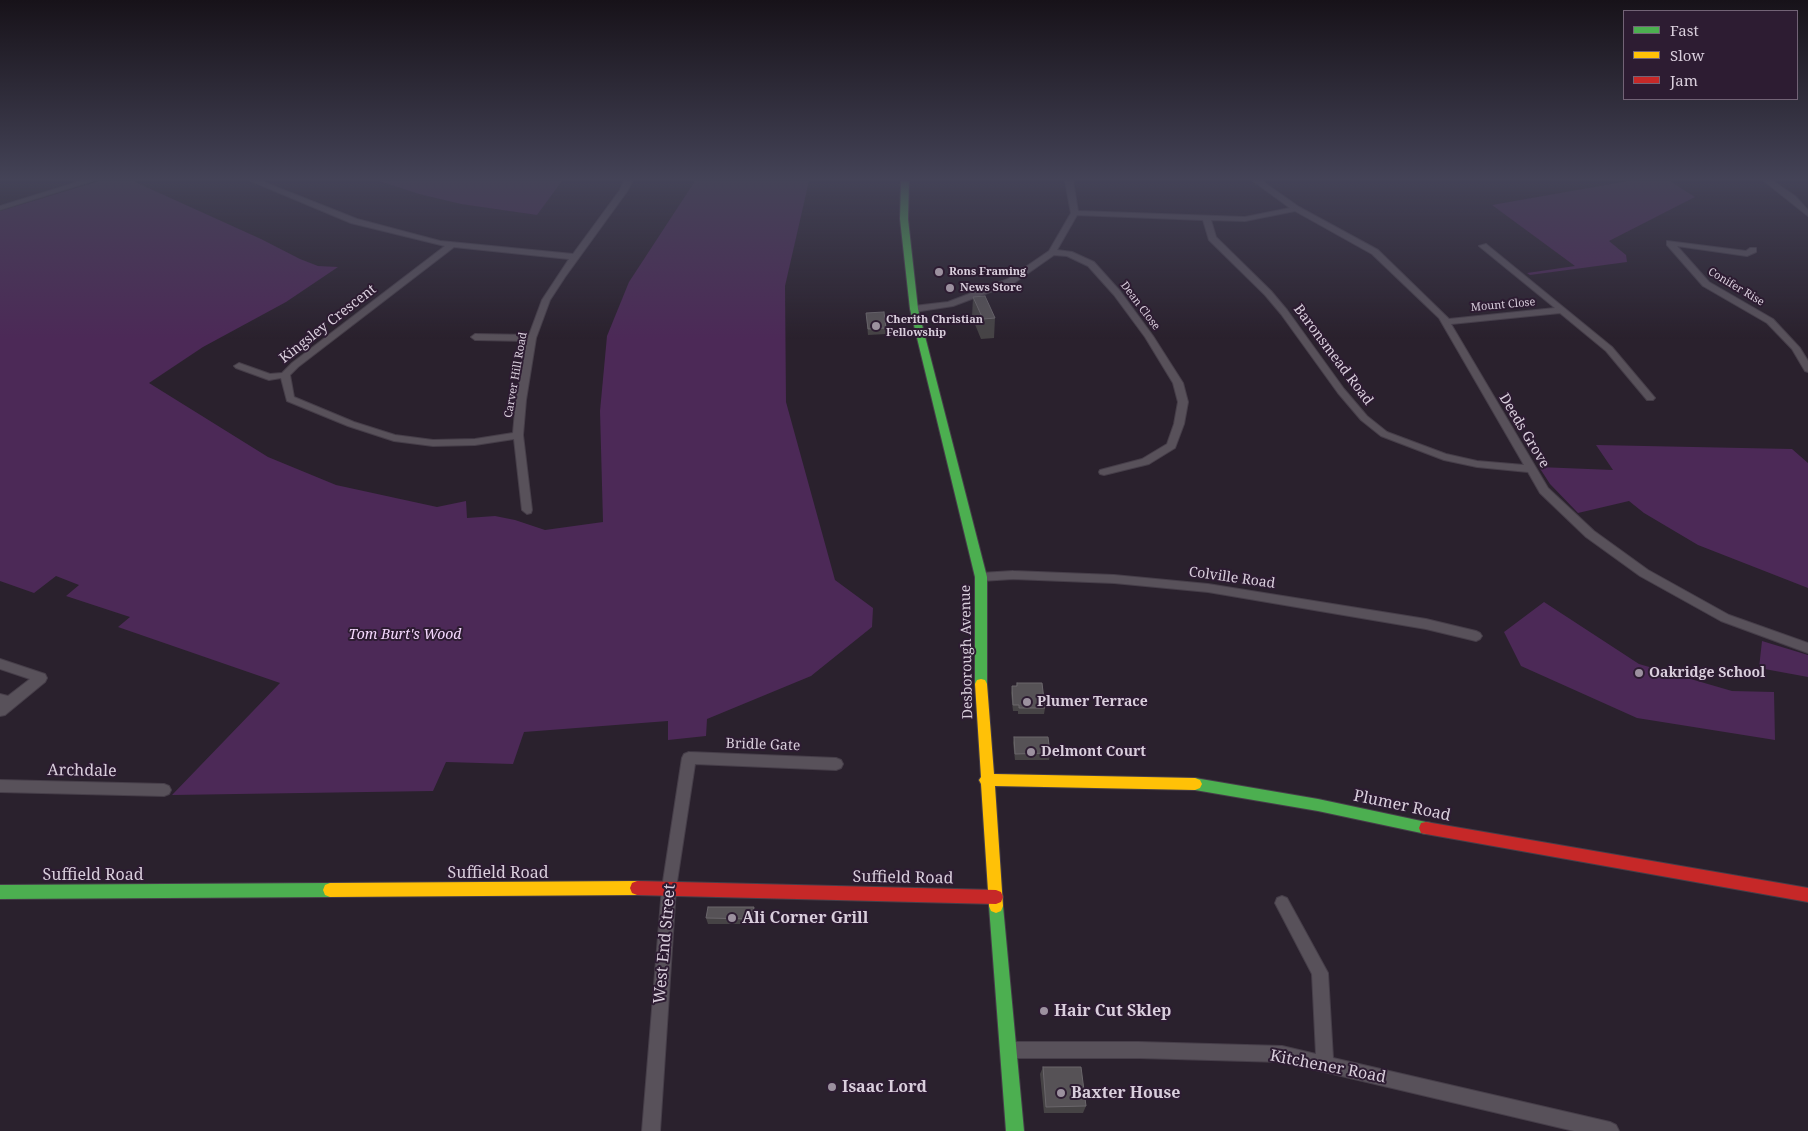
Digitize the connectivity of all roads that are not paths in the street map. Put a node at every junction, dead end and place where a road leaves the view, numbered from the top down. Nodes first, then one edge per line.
1 (402, 234) edge
2 (592, 234) edge
3 (906, 234) edge
4 (1063, 234) edge
5 (1211, 234) edge
6 (1342, 234) edge
7 (451, 246) junction
8 (1483, 246) dead end
9 (1753, 250) dead end
10 (1052, 252) junction
11 (575, 257) junction
12 (914, 309) junction
13 (1562, 310) junction
14 (1445, 322) junction
15 (475, 337) dead end
16 (532, 338) junction
17 (239, 366) dead end
18 (1808, 369) edge
19 (285, 375) junction
20 (1650, 398) dead end
21 (518, 435) junction
22 (1532, 469) junction
23 (1104, 472) dead end
24 (527, 510) dead end
25 (981, 577) junction
26 (1476, 636) dead end
27 (1808, 648) edge
28 (0, 664) edge
29 (3, 704) edge
30 (689, 758) joint
31 (836, 764) dead end
32 (986, 780) junction
33 (0, 786) edge
34 (164, 790) dead end
35 (669, 888) junction
36 (0, 892) edge
37 (1808, 894) edge
38 (996, 897) junction
39 (1282, 903) dead end
40 (1010, 1050) junction
41 (1325, 1063) junction
42 (651, 1131) edge
43 (1015, 1131) edge
44 (1610, 1131) edge

1 - 7 street
2 - 11 street, Carver Hill Road
3 - 12 street, Desborough Avenue
4 - 10 street
5 - 22 street, Baronsmead Road
6 - 14 street, Deeds Grove
7 - 11 street
7 - 19 street, Kingsley Crescent
8 - 13 street, Mount Close
9 - 18 street, Conifer Rise
10 - 12 street
10 - 23 street, Dean Close
11 - 16 street, Carver Hill Road
12 - 25 street, Desborough Avenue
13 - 14 street, Mount Close
13 - 20 street, Mount Close
14 - 22 street, Deeds Grove
15 - 16 street
16 - 21 street, Carver Hill Road
17 - 19 street
19 - 21 street, Kingsley Crescent
21 - 24 street, Carver Hill Road
22 - 27 street, Deeds Grove
25 - 26 street, Colville Road
25 - 32 street, Desborough Avenue
28 - 29 street
30 - 31 street, Bridle Gate
30 - 35 street, West End Street
32 - 37 street, Plumer Road
32 - 38 street, Desborough Avenue
33 - 34 street, Archdale
35 - 36 street, Suffield Road
35 - 38 street, Suffield Road
35 - 42 street, West End Street
38 - 40 street, Desborough Avenue
39 - 41 street
40 - 41 street, Kitchener Road
40 - 43 street, Desborough Avenue
41 - 44 street, Kitchener Road

